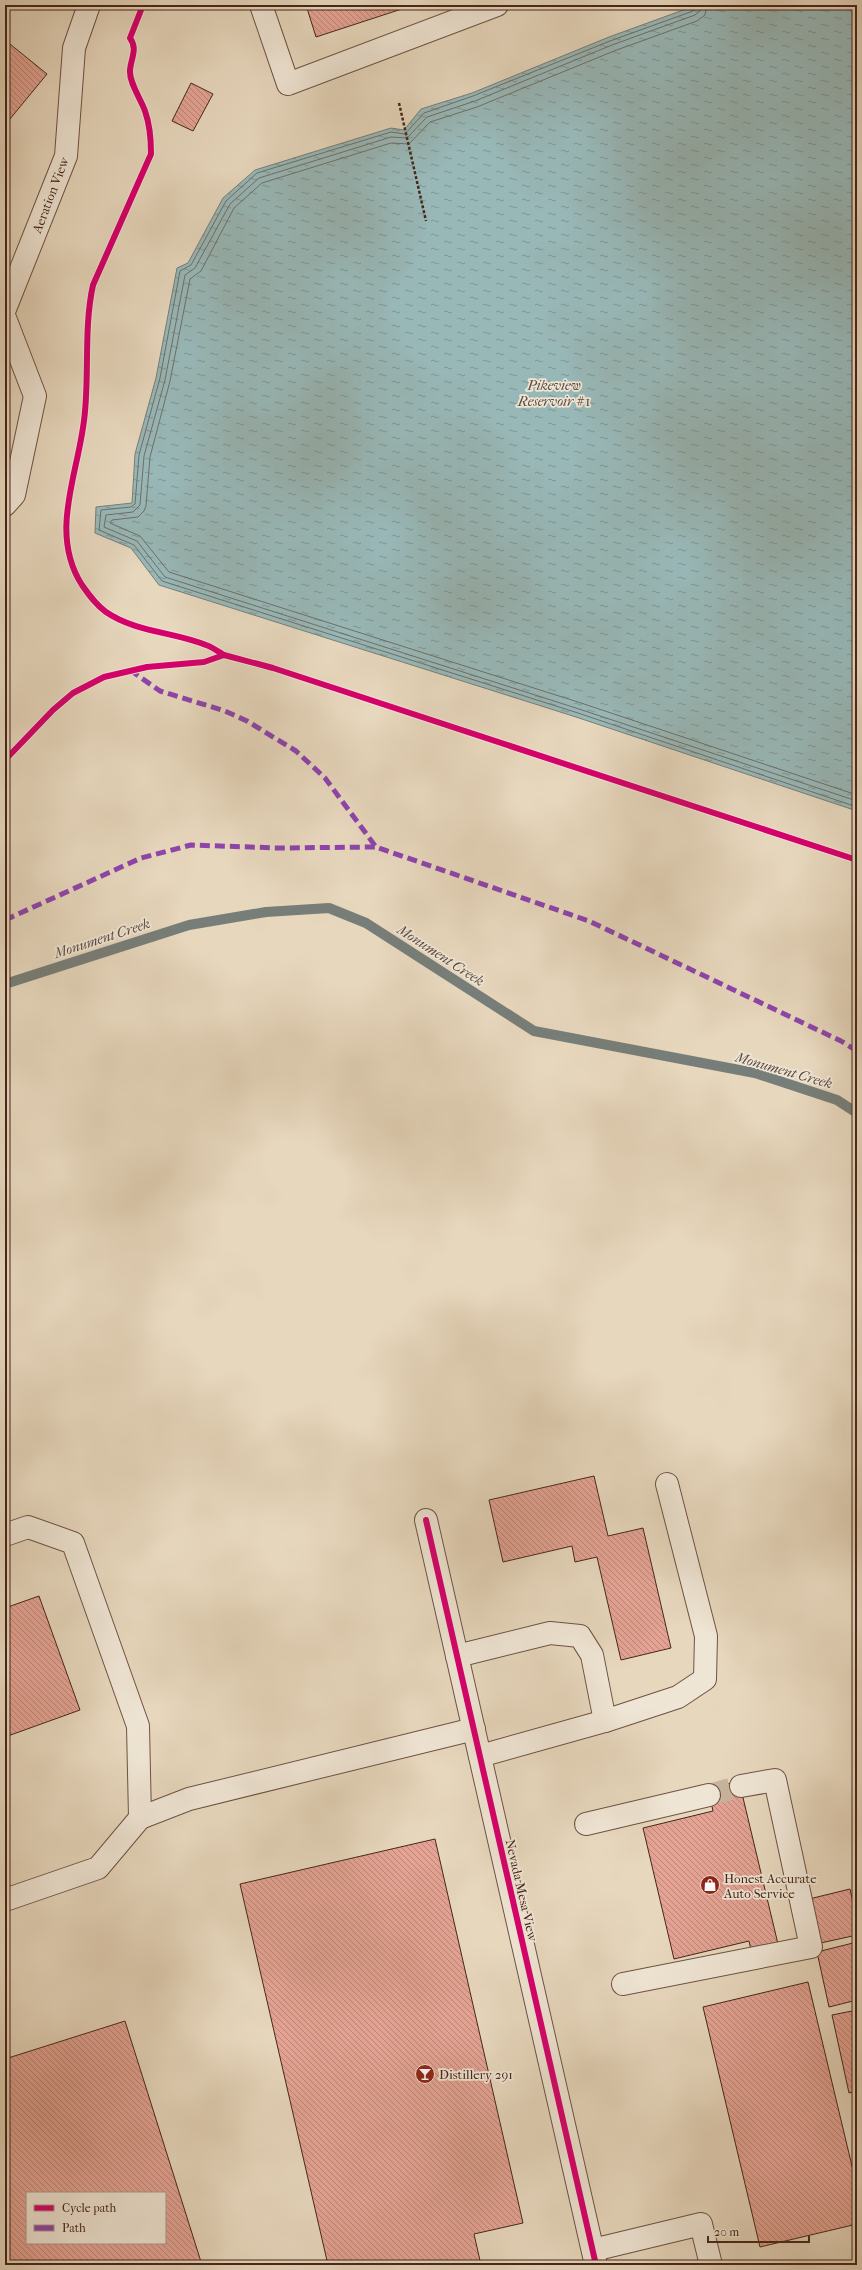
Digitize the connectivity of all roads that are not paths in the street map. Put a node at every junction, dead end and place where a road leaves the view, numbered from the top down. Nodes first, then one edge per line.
1 (89, 5) edge
2 (261, 5) edge
3 (497, 5) edge
4 (5, 309) edge
5 (5, 318) edge
6 (5, 505) edge
7 (667, 1484) dead end
8 (426, 1520) dead end
9 (5, 1535) edge
10 (457, 1656) junction
11 (605, 1721) junction
12 (474, 1728) junction
13 (480, 1756) junction
14 (741, 1786) tunnel mouth
15 (709, 1795) tunnel mouth
16 (140, 1818) junction
17 (586, 1824) dead end
18 (5, 1900) edge
19 (623, 1984) dead end
20 (594, 2257) edge
21 (711, 2265) edge

1 - 4 street, Aeration View
2 - 3 street
5 - 6 street
7 - 11 street
8 - 10 street, Nevada Mesa View
9 - 16 street
10 - 11 street
10 - 12 street, Nevada Mesa View
11 - 13 street
12 - 13 street, Nevada Mesa View
12 - 16 street
13 - 20 street, Nevada Mesa View
14 - 19 street
15 - 17 street
16 - 18 street
20 - 21 street

